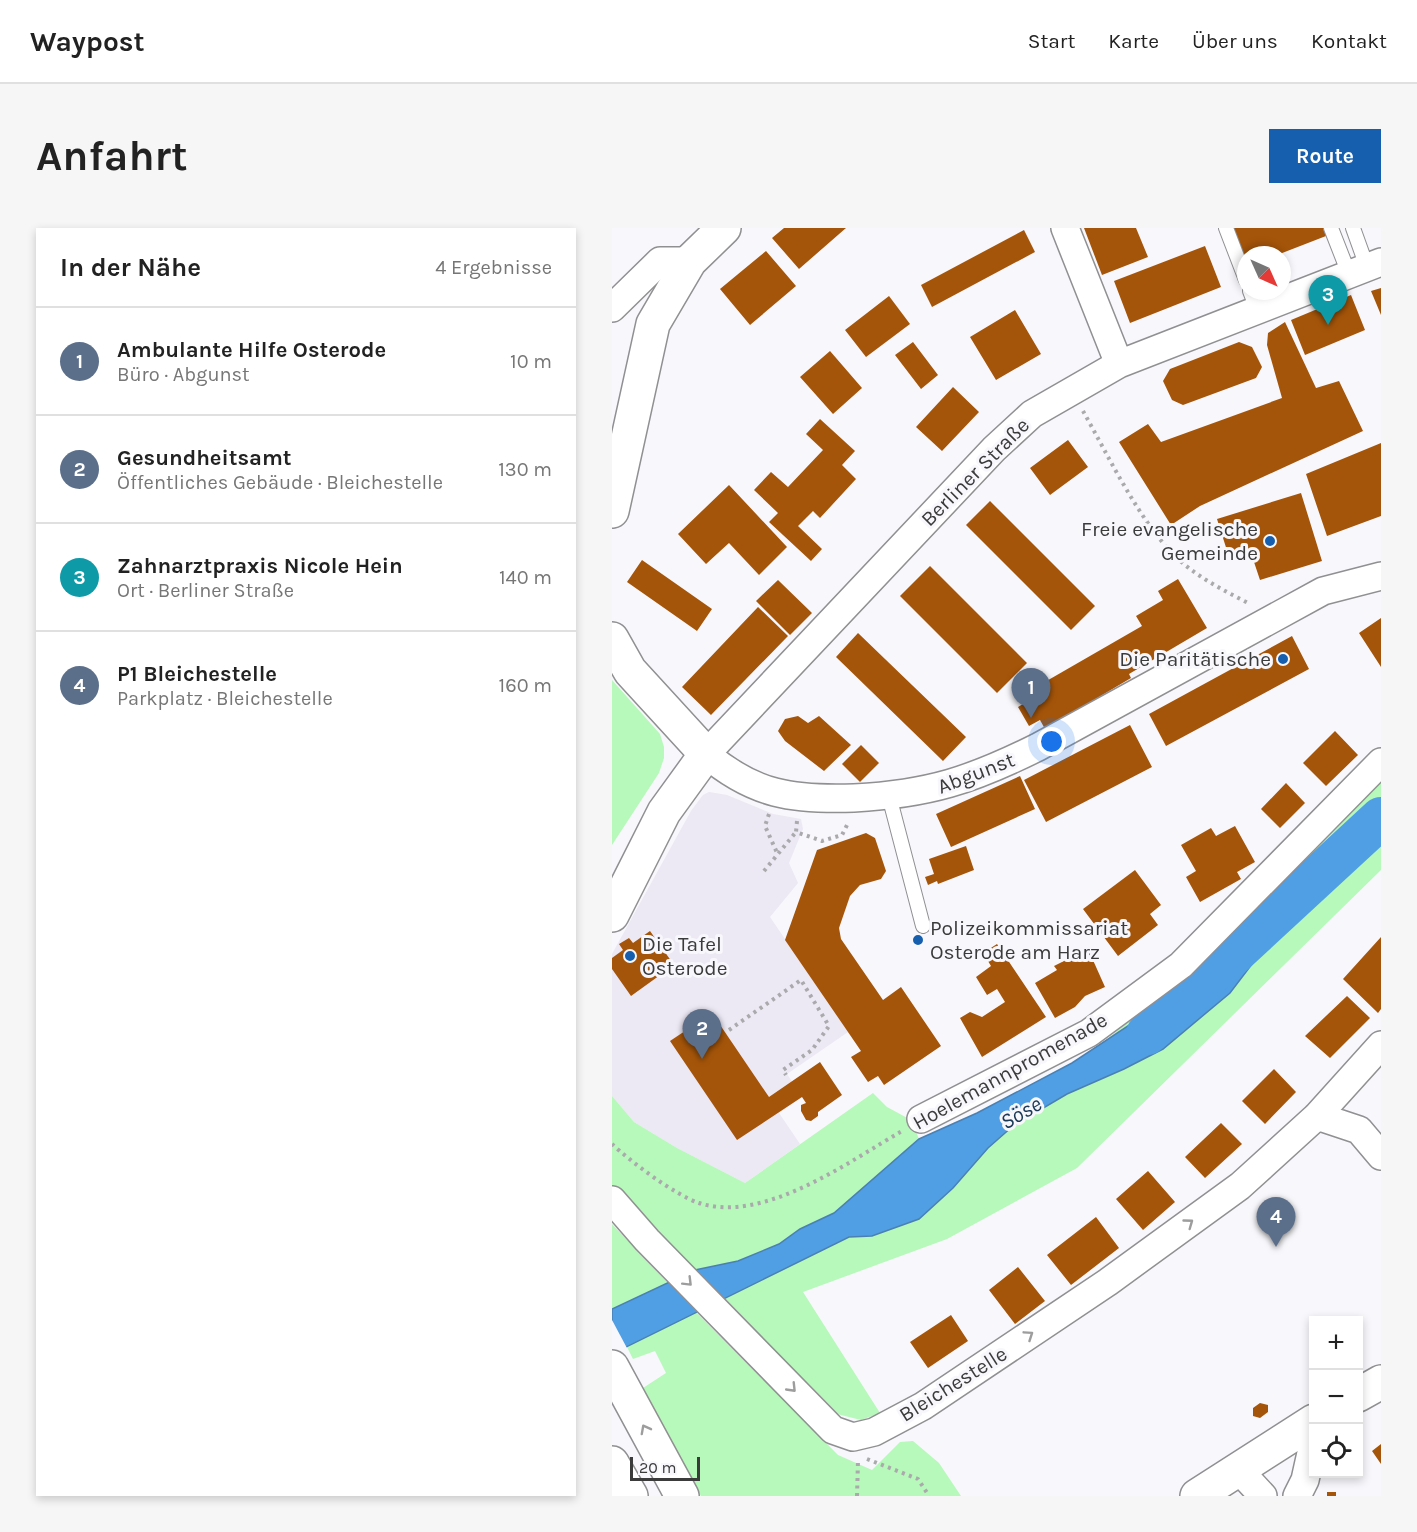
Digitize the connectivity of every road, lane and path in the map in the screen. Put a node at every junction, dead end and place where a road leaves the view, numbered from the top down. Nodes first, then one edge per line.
1 (724, 228) edge
2 (1065, 228) edge
3 (1226, 228) edge
4 (1331, 228) edge
5 (1353, 228) edge
6 (1237, 256) edge
7 (690, 261) junction
8 (1366, 268) edge
9 (1291, 289) edge
10 (1254, 300) edge
11 (612, 308) edge
12 (1119, 364) junction
13 (1070, 390) junction
14 (612, 511) edge
15 (1381, 576) edge
16 (1275, 617) junction
17 (612, 640) edge
18 (706, 754) junction
19 (1381, 762) edge
20 (777, 794) junction
21 (889, 796) junction
22 (796, 832) dead end
23 (778, 855) junction
24 (764, 871) dead end
25 (612, 915) edge
26 (923, 926) dead end
27 (729, 1030) dead end
28 (1381, 1045) edge
29 (786, 1075) dead end
30 (1317, 1116) junction
31 (921, 1119) joint
32 (612, 1144) edge
33 (1381, 1156) edge
34 (612, 1200) edge
35 (612, 1367) edge
36 (1381, 1382) edge
37 (1363, 1393) edge
38 (1309, 1424) edge
39 (1309, 1462) edge
40 (612, 1463) edge
41 (1237, 1468) junction
42 (631, 1496) edge
43 (682, 1496) edge
44 (857, 1496) edge
45 (929, 1496) edge
46 (1197, 1496) edge
47 (1263, 1496) edge
48 (1297, 1496) edge

1 - 7 street
2 - 12 street
3 - 6 lane
4 - 8 lane
5 - 8 lane
7 - 11 street
7 - 14 street
8 - 9 street, Berliner Straße
10 - 12 street, Berliner Straße
12 - 13 street, Berliner Straße
13 - 16 path
13 - 18 street, Berliner Straße
15 - 16 street
16 - 21 street, Abgunst
17 - 18 street
18 - 20 street, Abgunst
18 - 25 street
19 - 31 street, Hoelemannpromenade
20 - 21 street, Abgunst
20 - 23 path
21 - 26 lane
22 - 23 path
23 - 24 path
27 - 29 path
28 - 30 street, Bleichestelle
30 - 33 street
34 -> 30 street, Bleichestelle
31 - 32 path, Hoelemannpromenade
43 -> 35 street
36 - 37 street
38 - 41 street
39 - 48 street
40 - 42 street
41 - 46 street
41 - 47 street
44 - 45 path

